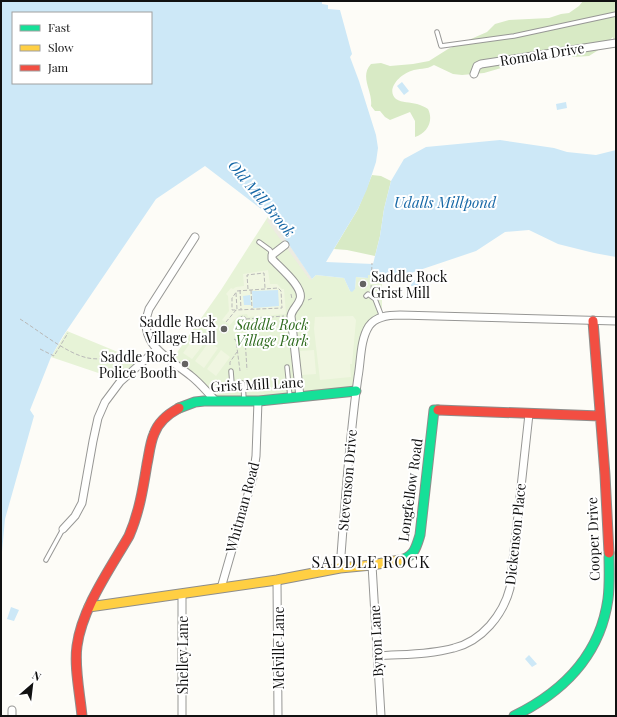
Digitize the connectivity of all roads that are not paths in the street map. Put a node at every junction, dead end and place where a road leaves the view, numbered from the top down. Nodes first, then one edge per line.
1 (616, 14) edge
2 (437, 32) dead end
3 (616, 43) edge
4 (474, 74) dead end
5 (195, 237) dead end
6 (258, 242) dead end
7 (285, 245) dead end
8 (272, 255) junction
9 (366, 296) dead end
10 (382, 317) junction
11 (593, 321) junction
12 (616, 321) edge
13 (156, 350) junction
14 (287, 367) dead end
15 (231, 372) road end
16 (244, 383) dead end
17 (232, 384) dead end
18 (356, 391) junction
19 (295, 397) junction
20 (215, 400) junction
21 (244, 401) junction
22 (258, 401) junction
23 (529, 414) junction
24 (600, 416) junction
25 (63, 528) joint
26 (46, 560) dead end
27 (612, 562) edge
28 (372, 565) junction
29 (340, 568) junction
30 (277, 580) junction
31 (221, 588) junction
32 (182, 594) junction
33 (89, 607) junction
34 (377, 656) junction
35 (82, 716) edge
36 (182, 716) edge
37 (278, 716) edge
38 (381, 716) edge
39 (514, 716) edge

1 - 2 lane
3 - 4 street, Romola Drive
5 - 13 street
6 - 8 lane
7 - 8 street
8 - 19 street
9 - 10 lane
10 - 11 street
10 - 18 street
11 - 12 street
11 - 24 street, Cooper Drive
13 - 20 street
13 - 25 street
14 - 19 lane
15 - 17 lane
16 - 21 lane
18 - 19 street, Grist Mill Lane
18 - 29 street, Stevenson Drive
19 - 22 street, Grist Mill Lane
20 - 21 street, Grist Mill Lane
20 - 33 street, Grist Mill Lane
21 - 22 street, Grist Mill Lane
22 - 31 street, Whitman Road
23 - 24 street, Longfellow Road
23 - 28 street, Longfellow Road
23 - 34 street, Dickenson Place
24 - 27 street, Cooper Drive
25 - 26 lane
27 - 39 street, Cooper Drive
28 - 29 street, Longfellow Road
28 - 34 street, Byron Lane
29 - 30 street, Longfellow Road
30 - 31 street, Longfellow Road
30 - 37 street, Melville Lane
31 - 32 street, Longfellow Road
32 - 33 street, Longfellow Road
32 - 36 street, Shelley Lane
33 - 35 street, Grist Mill Lane
34 - 38 street, Byron Lane

